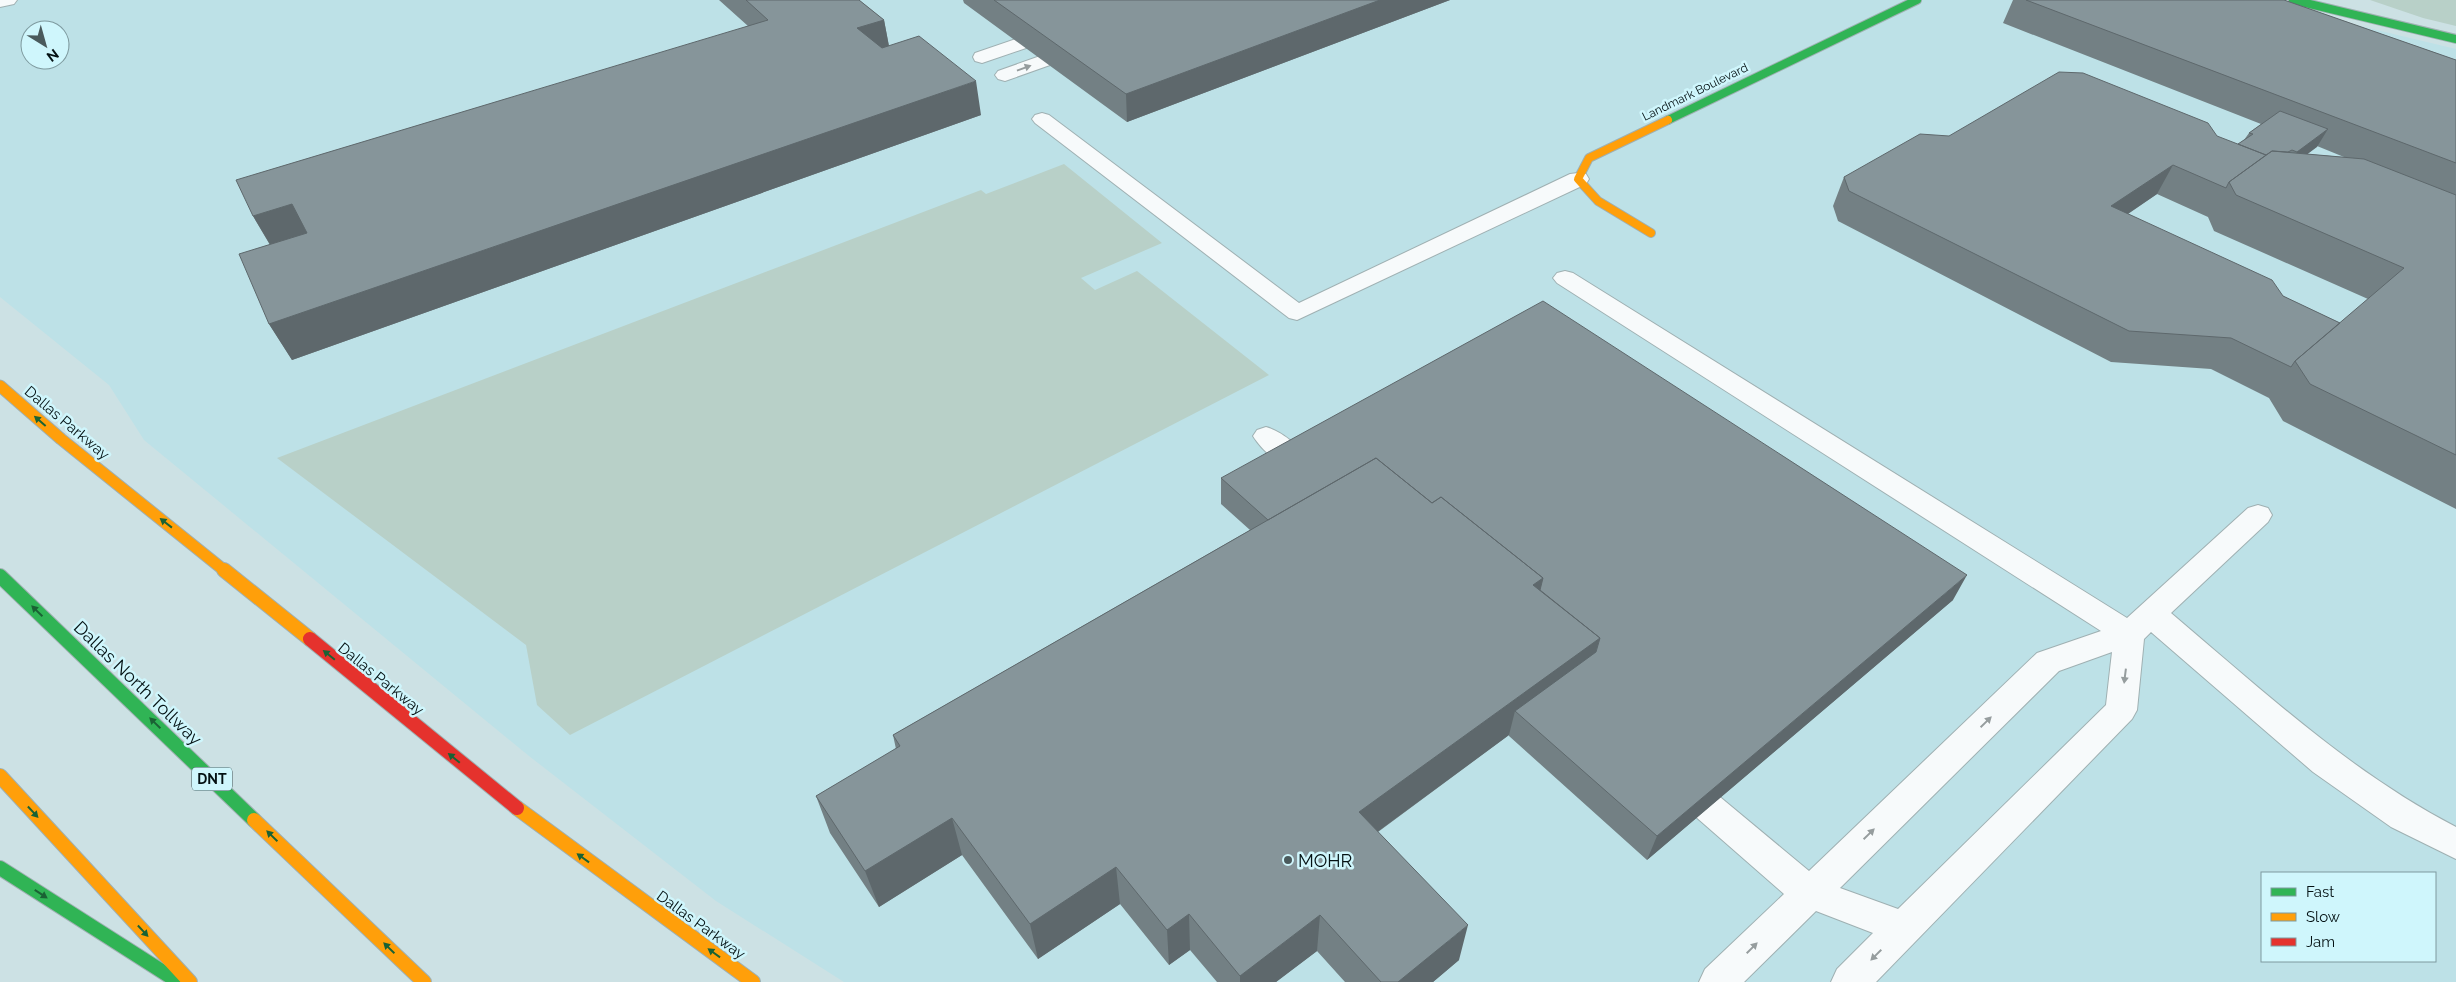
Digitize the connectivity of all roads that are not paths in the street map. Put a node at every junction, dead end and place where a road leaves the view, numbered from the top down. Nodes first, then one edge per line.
1 (8, 0) edge
2 (1916, 0) edge
3 (2293, 0) edge
4 (0, 2) edge
5 (2456, 39) edge
6 (1020, 44) edge
7 (982, 57) dead end
8 (1043, 61) edge
9 (1005, 75) dead end
10 (1042, 119) dead end
11 (1578, 179) junction
12 (1651, 233) dead end
13 (1564, 278) dead end
14 (0, 386) edge
15 (1266, 436) dead end
16 (1296, 461) edge
17 (2258, 515) dead end
18 (0, 576) edge
19 (2140, 624) junction
20 (0, 776) edge
21 (1708, 808) edge
22 (2456, 844) edge
23 (0, 868) edge
24 (1808, 892) junction
25 (1903, 928) junction
26 (179, 982) edge
27 (190, 982) edge
28 (424, 982) edge
29 (753, 982) edge
30 (1718, 982) edge
31 (1850, 982) edge

1 - 4 lane
2 - 11 main road, Landmark Boulevard
3 - 5 main road
6 - 7 lane
9 -> 8 lane
10 - 11 lane
11 - 12 main road
13 - 19 lane
29 -> 14 main road, Dallas Parkway
15 - 16 lane
17 - 19 lane
28 -> 18 main road, Dallas North Tollway / DNT
19 - 22 lane
24 -> 19 lane
19 -> 25 lane
20 -> 27 main road
21 - 24 lane
23 -> 26 main road
24 - 25 lane
30 -> 24 lane
25 -> 31 lane

